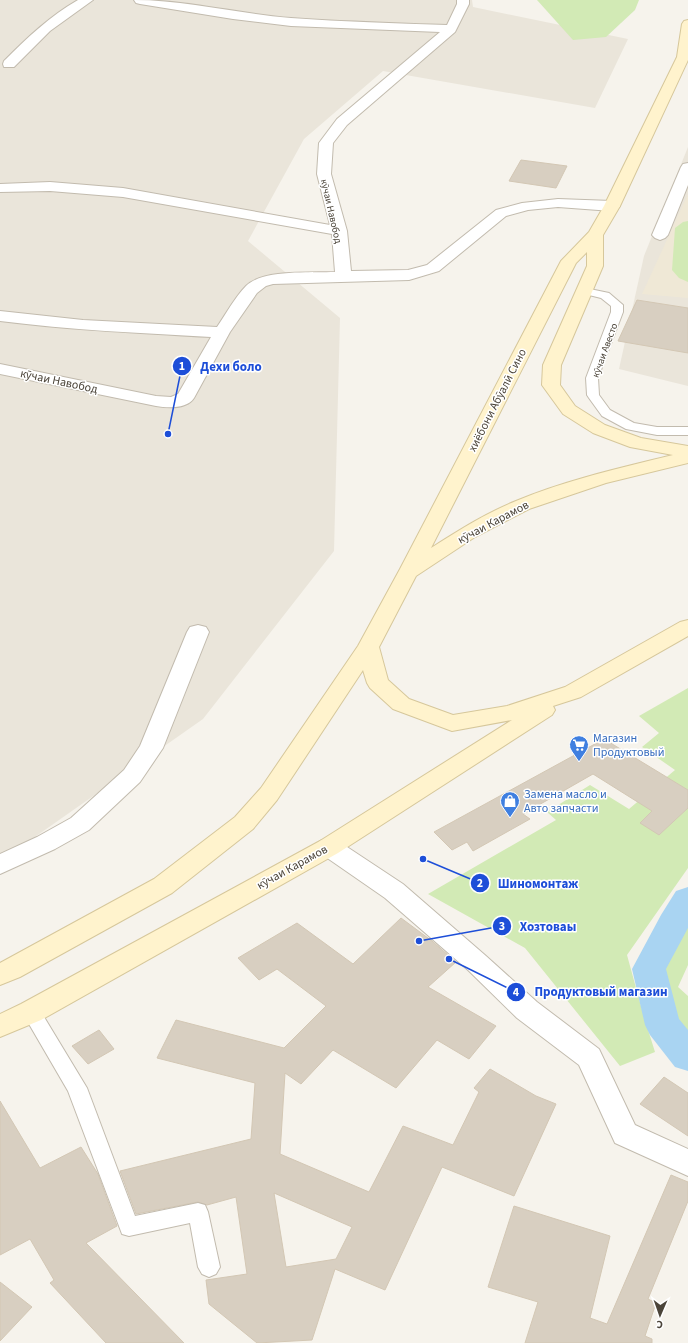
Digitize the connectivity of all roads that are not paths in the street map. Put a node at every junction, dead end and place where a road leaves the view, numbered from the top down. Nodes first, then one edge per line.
1 (87, 0) edge
2 (140, 0) edge
3 (463, 0) edge
4 (688, 24) edge
5 (451, 29) junction
6 (9, 64) dead end
7 (688, 167) edge
8 (0, 188) edge
9 (612, 206) junction
10 (339, 231) junction
11 (594, 234) junction
12 (660, 235) dead end
13 (344, 276) junction
14 (585, 291) junction
15 (0, 316) edge
16 (222, 332) junction
17 (0, 369) edge
18 (688, 431) edge
19 (688, 452) edge
20 (688, 457) edge
21 (408, 572) junction
22 (688, 627) edge
23 (198, 632) dead end
24 (368, 647) junction
25 (573, 692) junction
26 (328, 847) junction
27 (0, 865) edge
28 (4, 969) edge
29 (31, 1012) junction
30 (0, 1026) edge
31 (688, 1163) edge
32 (209, 1267) dead end

1 - 6 street
2 - 5 street
3 - 5 street, кӯчаи Навобод
4 - 9 main road, хиёбони Абӯалӣ Сино
5 - 10 street, кӯчаи Навобод
7 - 12 street
8 - 10 street
9 - 11 main road, хиёбони Абӯалӣ Сино
9 - 13 street
10 - 13 street, кӯчаи Навобод
11 - 14 main road
11 - 21 main road, хиёбони Абӯалӣ Сино
13 - 16 street, кӯчаи Навобод
14 - 18 lane, кӯчаи Авесто
14 - 19 main road
15 - 16 street
16 - 17 street, кӯчаи Навобод
20 - 21 main road, кӯчаи Карамов
21 - 24 main road, кӯчаи Карамов
22 - 25 main road, кӯчаи Карамов
23 - 27 street
24 - 25 main road, кӯчаи Карамов
24 - 28 main road, кӯчаи Карамов
25 - 26 main road, кӯчаи Карамов
26 - 29 main road, кӯчаи Карамов
26 - 31 street
29 - 30 main road, кӯчаи Карамов
29 - 32 lane

